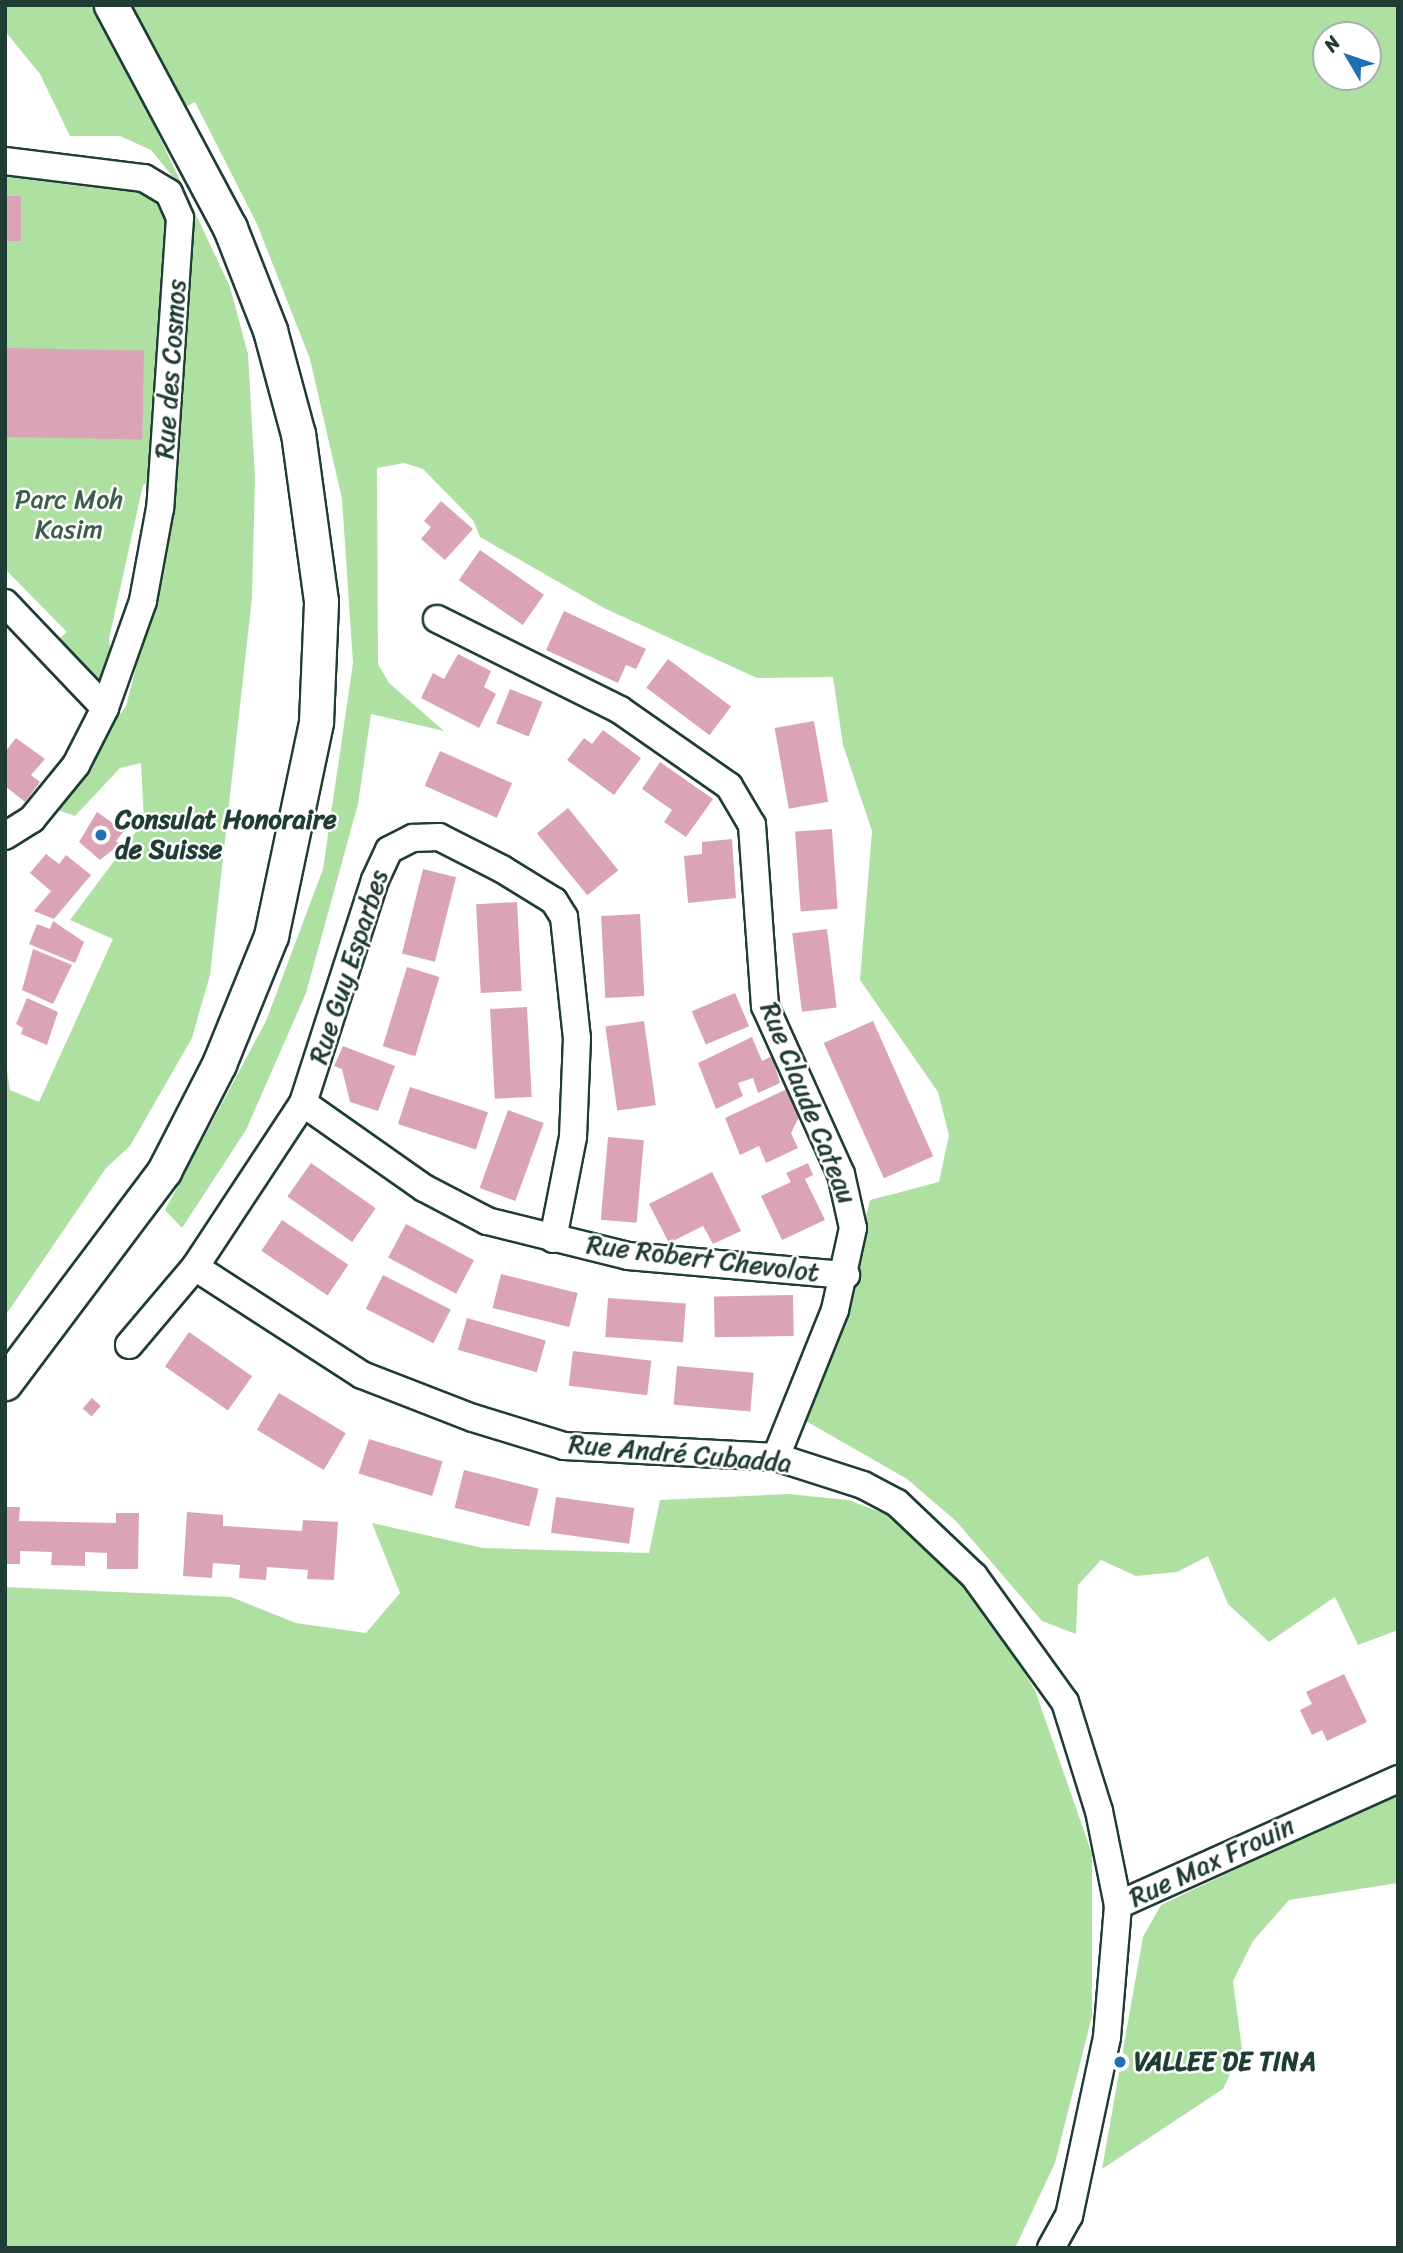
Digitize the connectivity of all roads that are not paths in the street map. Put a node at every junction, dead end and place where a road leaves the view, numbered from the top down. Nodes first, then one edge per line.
1 (111, 5) edge
2 (5, 161) edge
3 (5, 603) edge
4 (437, 619) dead end
5 (105, 708) junction
6 (5, 836) edge
7 (303, 1103) junction
8 (553, 1239) junction
9 (195, 1267) junction
10 (846, 1275) junction
11 (129, 1345) dead end
12 (5, 1383) edge
13 (776, 1457) junction
14 (1398, 1779) edge
15 (1118, 1905) junction
16 (1051, 2248) edge

1 - 12 main road
2 - 5 street, Rue des Cosmos
3 - 5 street
4 - 10 street, Rue Claude Cateau
5 - 6 street, Rue des Cosmos
7 - 8 street, Rue Robert Chevolot
7 - 8 street, Rue Guy Esparbes
7 - 9 street, Rue Guy Esparbes
8 - 10 street, Rue Robert Chevolot
9 - 11 street, Rue Guy Esparbes
9 - 13 street, Rue André Cubadda
10 - 13 street, Rue Claude Cateau
13 - 15 street, Rue André Cubadda
14 - 15 street, Rue Max Frouin
15 - 16 street, Rue Max Frouin

